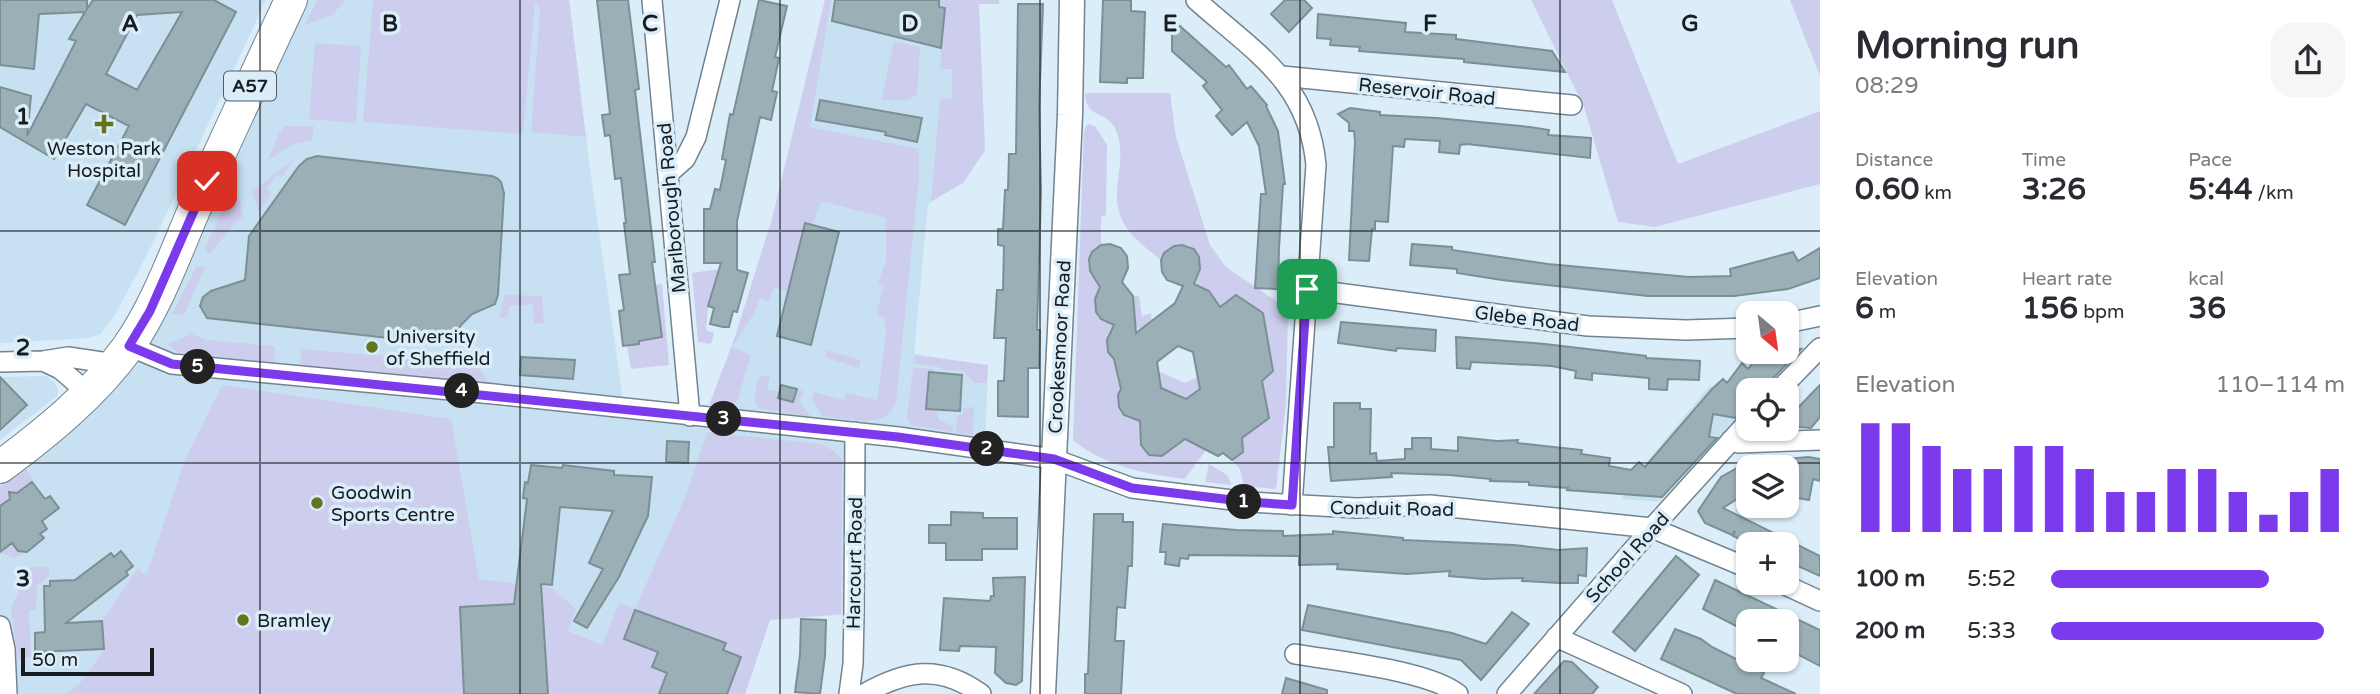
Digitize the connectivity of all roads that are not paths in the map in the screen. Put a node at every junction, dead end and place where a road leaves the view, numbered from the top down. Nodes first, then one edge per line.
1 (291, 0) edge
2 (652, 0) edge
3 (730, 0) edge
4 (1072, 0) edge
5 (1196, 0) edge
6 (1282, 76) junction
7 (1572, 105) dead end
8 (668, 174) junction
9 (1307, 289) junction
10 (1820, 316) edge
11 (1799, 320) edge
12 (1736, 328) edge
13 (1820, 348) edge
14 (122, 355) junction
15 (43, 361) junction
16 (0, 362) edge
17 (1791, 378) edge
18 (87, 392) junction
19 (690, 416) junction
20 (855, 432) junction
21 (1736, 435) edge
22 (1731, 440) junction
23 (1820, 440) edge
24 (1054, 459) junction
25 (0, 467) edge
26 (1292, 505) junction
27 (1652, 528) junction
28 (1736, 563) edge
29 (1799, 591) edge
30 (1820, 601) edge
31 (0, 626) edge
32 (1556, 637) junction
33 (1295, 654) dead end
34 (7, 694) edge
35 (849, 694) edge
36 (864, 694) edge
37 (981, 694) edge
38 (1043, 694) edge
39 (1458, 694) edge
40 (1507, 694) edge
41 (1682, 694) edge

1 - 14 main road, A57
2 - 8 street, Marlborough Road
3 - 8 street
4 - 24 street, Crookesmoor Road
5 - 6 street
6 - 7 street, Reservoir Road
6 - 9 street
8 - 19 street, Marlborough Road
9 - 12 street, Glebe Road
9 - 26 street
10 - 11 street
13 - 17 street
14 - 15 street, Conduit Road
14 - 18 main road, A57
14 - 19 street, Conduit Road
15 - 16 street, Conduit Road
15 - 18 street
18 - 25 main road, A57
19 - 20 street, Conduit Road
20 - 24 street, Conduit Road
20 - 35 street, Harcourt Road
21 - 22 street, School Road
22 - 23 street
22 - 27 street, School Road
24 - 26 street, Conduit Road
24 - 38 street, Crookesmoor Road
26 - 27 street, Conduit Road
27 - 28 street, Conduit Road
27 - 32 street, School Road
29 - 30 street
31 - 34 street
32 - 40 street, School Road
32 - 41 street
33 - 39 street
36 - 37 street

